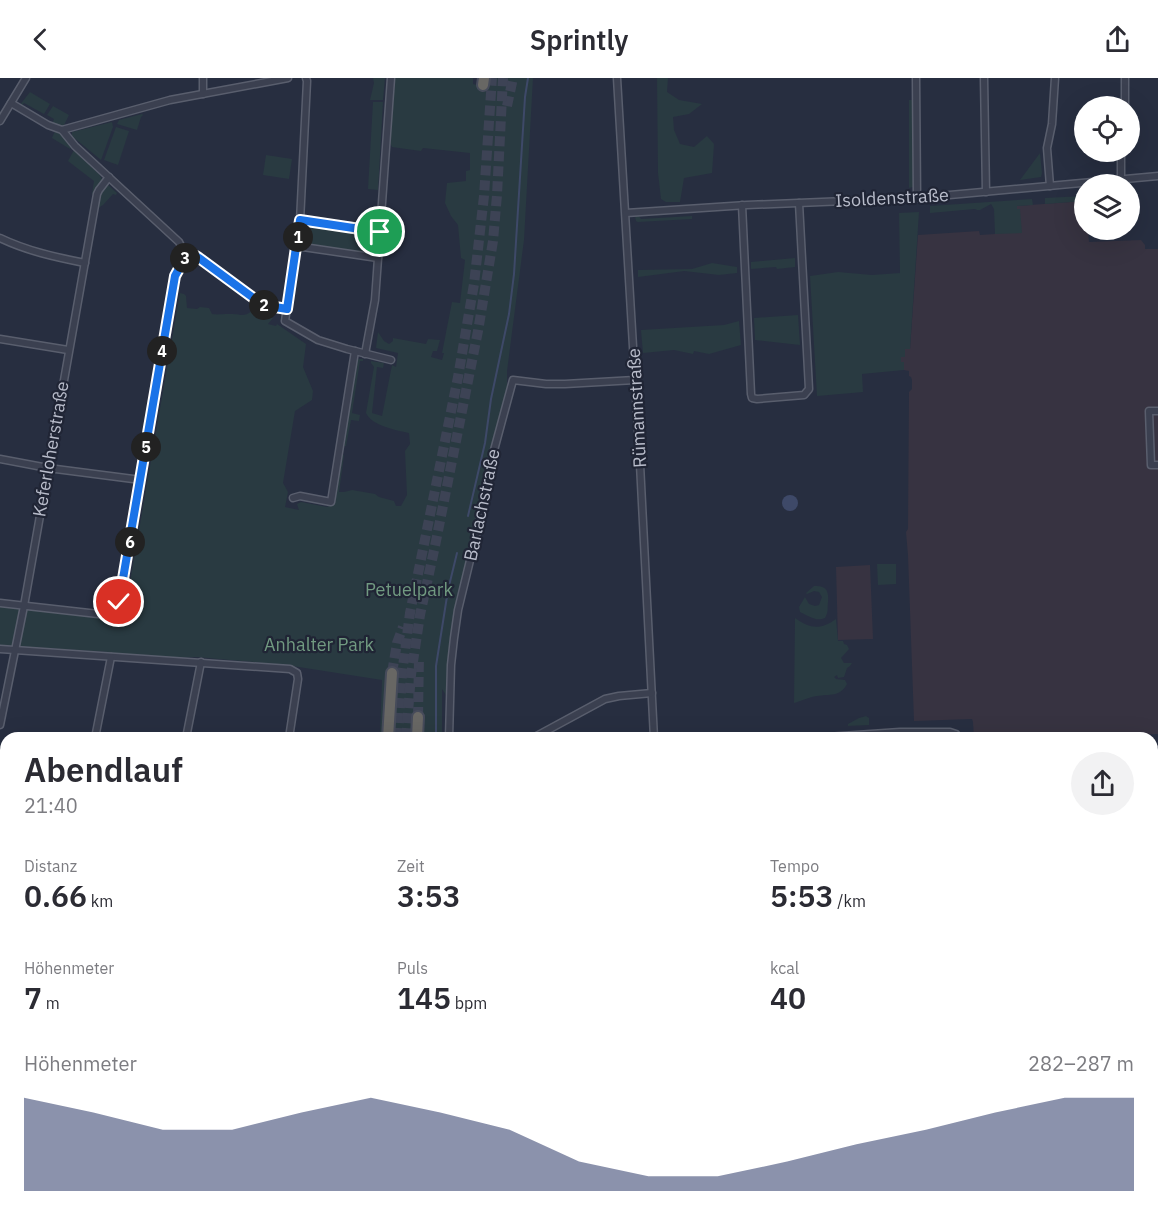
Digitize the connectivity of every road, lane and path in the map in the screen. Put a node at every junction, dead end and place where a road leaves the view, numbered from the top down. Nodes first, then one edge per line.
1 (26, 78) edge
2 (203, 78) edge
3 (288, 78) edge
4 (306, 78) edge
5 (391, 78) edge
6 (617, 78) edge
7 (916, 78) edge
8 (984, 78) edge
9 (1055, 78) edge
10 (1125, 78) edge
11 (203, 94) junction
12 (1125, 96) edge
13 (11, 103) junction
14 (0, 121) edge
15 (62, 130) junction
16 (1158, 176) edge
17 (109, 177) junction
18 (1140, 178) edge
19 (1074, 184) edge
20 (1050, 186) junction
21 (986, 192) junction
22 (917, 198) junction
23 (799, 202) junction
24 (742, 205) junction
25 (626, 213) junction
26 (300, 220) junction
27 (380, 232) junction
28 (0, 238) edge
29 (296, 246) junction
30 (186, 256) junction
31 (378, 258) junction
32 (84, 263) junction
33 (287, 309) junction
34 (0, 339) edge
35 (68, 350) junction
36 (355, 351) junction
37 (365, 354) junction
38 (391, 360) dead end
39 (635, 380) junction
40 (1158, 411) edge
41 (0, 459) edge
42 (1158, 465) edge
43 (48, 468) junction
44 (141, 480) junction
45 (293, 498) dead end
46 (0, 603) edge
47 (24, 606) junction
48 (0, 649) edge
49 (15, 650) junction
50 (111, 657) junction
51 (201, 662) junction
52 (392, 673) tunnel mouth
53 (652, 693) junction
54 (418, 717) tunnel mouth
55 (0, 725) edge
56 (96, 732) edge
57 (187, 732) edge
58 (290, 732) edge
59 (388, 732) edge
60 (417, 732) edge
61 (449, 732) edge
62 (544, 732) edge
63 (654, 732) edge
64 (900, 732) edge
65 (950, 732) edge

1 - 13 street
2 - 11 street
3 - 11 street
4 - 26 street
5 - 27 street
6 - 25 street, Rümannstraße
7 - 22 street
8 - 21 street
9 - 20 street
10 - 12 street
11 - 15 street
13 - 14 street
13 - 15 street
15 - 17 street
16 - 18 street, Isoldenstraße
17 - 30 street
17 - 32 street, Keferloherstraße
19 - 20 street, Isoldenstraße
20 - 21 street, Isoldenstraße
21 - 22 street, Isoldenstraße
22 - 23 street, Isoldenstraße
23 - 24 street, Isoldenstraße
23 - 24 street
24 - 25 street, Isoldenstraße
25 - 39 street, Rümannstraße
26 - 27 street
26 - 29 street
27 - 31 street
28 - 32 street
29 - 31 street
29 - 33 street
30 - 33 street
30 - 44 street
31 - 37 street
32 - 35 street, Keferloherstraße
33 - 36 street
34 - 35 street
35 - 43 street, Keferloherstraße
36 - 37 street
36 - 45 street
37 - 38 street
39 - 53 street, Rümannstraße
39 - 61 street, Barlachstraße
40 - 42 street
41 - 43 street
43 - 44 street
43 - 47 street, Keferloherstraße
44 - 47 street
46 - 47 street
47 - 49 street, Keferloherstraße
48 - 49 street
49 - 50 street
49 - 55 street, Keferloherstraße
50 - 51 street
50 - 56 street
51 - 57 street
51 - 58 street
52 - 59 highway
53 - 62 street
53 - 63 street, Rümannstraße
54 - 60 highway
64 - 65 street

